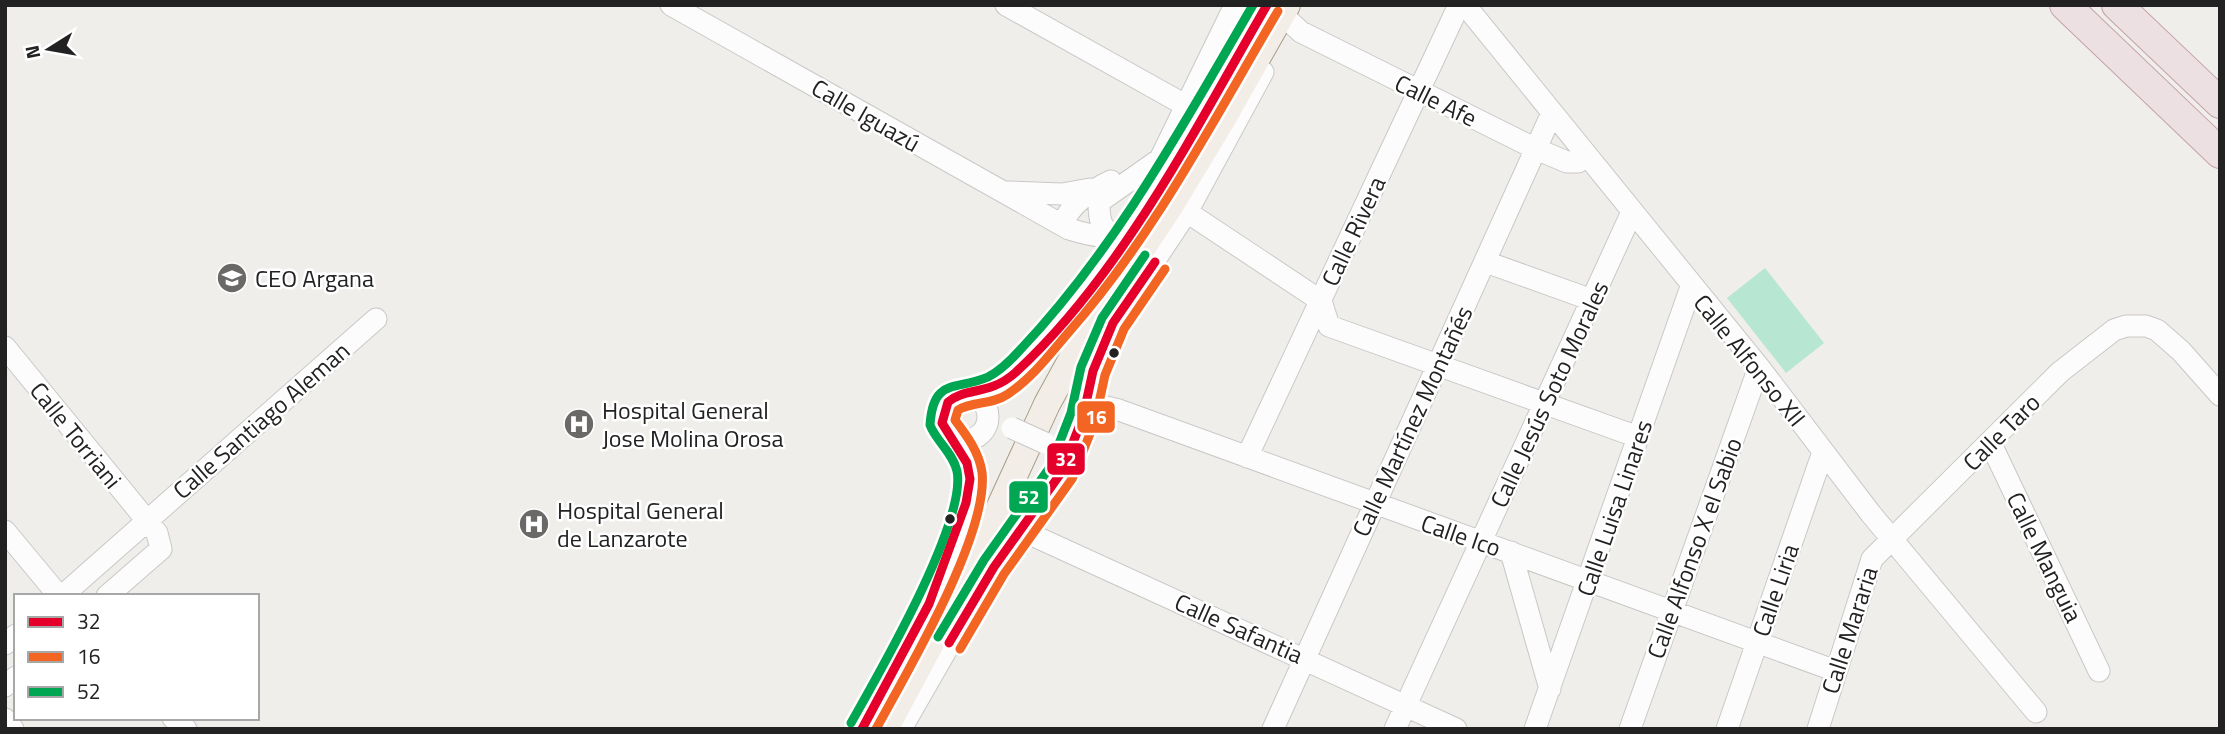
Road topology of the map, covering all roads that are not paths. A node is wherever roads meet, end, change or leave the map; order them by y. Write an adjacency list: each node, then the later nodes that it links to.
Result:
1 (671, 5): 17 (street, Calle Iguazú)
2 (1006, 5): 12 (street)
3 (1235, 5): 12 (street)
4 (1267, 5): 22 (street)
5 (1459, 5): 10 (street, Calle Rivera)
6 (1465, 5): 13 (street, Calle Alfonso XII)
7 (2065, 5): 15 (highway)
8 (2117, 5): 11 (highway)
9 (1287, 9): 10 (street, Calle Afe); 19 (street); 65 (main road); 66 (main road)
10 (1418, 92): 14 (street, Calle Afe); 27 (street, Calle Rivera)
11 (2220, 103)
12 (1181, 112): 18 (street)
13 (1552, 113): 14 (street, Calle Martínez Montañés); 16 (street, Calle Alfonso XII)
14 (1536, 149): 16 (street, Calle Afe); 23 (street, Calle Martínez Montañés)
15 (2220, 153)
16 (1585, 154): 20 (street, Calle Alfonso XII)
17 (1002, 191): 18 (street); 21 (street, Calle Iguazú)
18 (1098, 195): 21 (street); 22 (street)
19 (1187, 212): 27 (street); 34 (street)
20 (1632, 212): 24 (street, Calle Alfonso XII); 26 (street, Calle Jesús Soto Morales)
21 (1065, 227): 22 (street); 25 (street)
22 (1123, 234): 25 (street)
23 (1486, 262): 26 (street); 30 (street, Calle Martínez Montañés)
24 (1691, 287): 31 (street, Calle Alfonso XII); 37 (street, Calle Luisa Linares)
25 (1087, 289): 32 (street)
26 (1592, 300): 35 (street, Calle Jesús Soto Morales)
27 (1321, 302): 30 (street); 42 (street, Calle Rivera)
28 (376, 319): 44 (street, Calle Santiago Aleman)
29 (5, 347): 44 (street, Calle Torriani)
30 (1436, 364): 35 (street); 43 (street, Calle Martínez Montañés)
31 (1759, 367): 41 (street, Calle Alfonso XII); 54 (street, Calle Alfonso X el Sabio)
32 (975, 394): 36 (street); 38 (street)
33 (2220, 395): 39 (street, Calle Taro)
34 (1085, 402): 40 (street); 42 (street, Calle Ico)
35 (1545, 403): 37 (street); 48 (street, Calle Jesús Soto Morales)
36 (989, 420): 38 (street); 40 (street, bridge)
37 (1638, 436): 50 (street, Calle Luisa Linares)
38 (956, 439): 64 (street)
39 (1991, 444): 47 (street, Calle Taro); 58 (street, Calle Manguia)
40 (1069, 451): 45 (street)
41 (1823, 452): 47 (street, Calle Alfonso XII); 55 (street, Calle Liria)
42 (1247, 457): 43 (street, Calle Ico)
43 (1373, 505): 48 (street, Calle Ico); 56 (street, Calle Martínez Montañés)
44 (148, 522): 52 (street, Calle Santiago Aleman); 53 (street)
45 (1021, 530): 56 (street, Calle Safantia); 67 (street)
46 (5, 531): 51 (street)
47 (1891, 538): 57 (street, Calle Mararia); 61 (street, Calle Alfonso XII)
48 (1481, 541): 49 (street, Calle Ico); 60 (street, Calle Jesús Soto Morales)
49 (1511, 552): 50 (street, Calle Ico); 59 (street)
50 (1589, 580): 54 (street, Calle Ico); 59 (street, Calle Luisa Linares)
51 (58, 594)
52 (62, 594)
53 (109, 594)
54 (1672, 612): 55 (street, Calle Ico); 72 (street, Calle Alfonso X el Sabio)
55 (1756, 645): 57 (street, Calle Ico); 73 (street, Calle Liria)
56 (1305, 658): 60 (street, Calle Safantia); 68 (street, Calle Martínez Montañés)
57 (1836, 671): 74 (street, Calle Mararia)
58 (2099, 671)
59 (1550, 689): 71 (street, Calle Luisa Linares)
60 (1406, 706): 69 (street, Calle Jesús Soto Morales); 70 (street, Calle Safantia)
61 (2036, 712)
62 (5, 719): 63 (street)
63 (13, 729)
64 (862, 729)
65 (876, 729)
66 (885, 729)
67 (901, 729)
68 (1273, 729)
69 (1395, 729)
70 (1456, 729)
71 (1535, 729)
72 (1630, 729)
73 (1727, 729)
74 (1818, 729)

